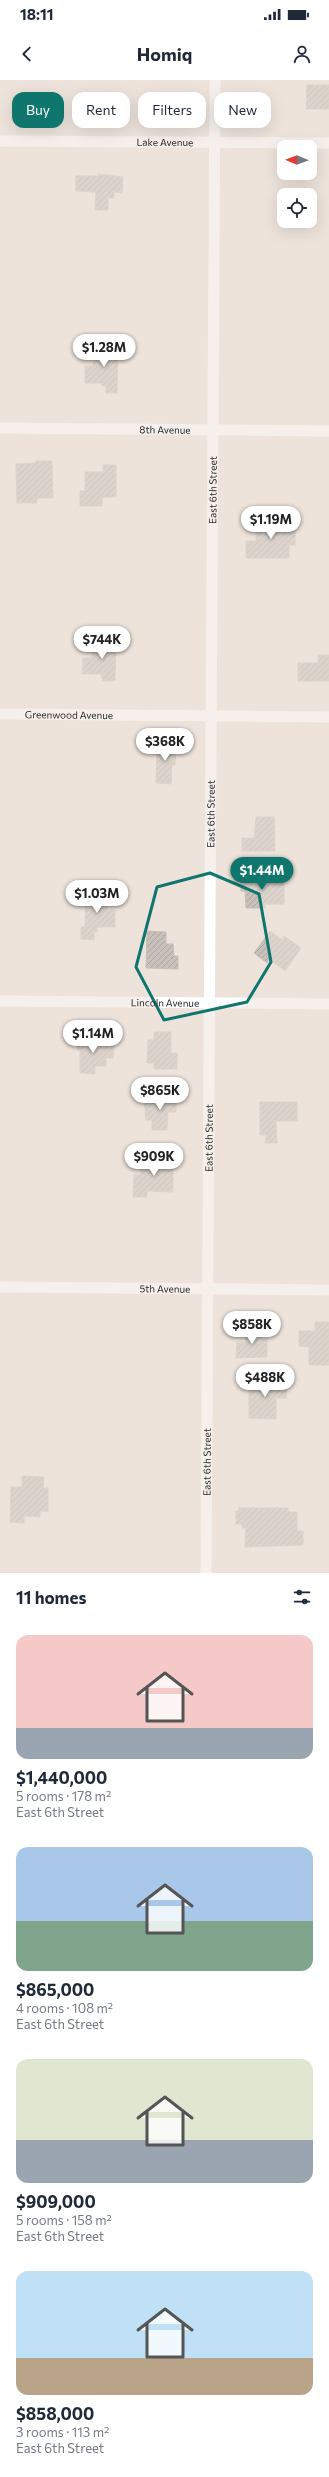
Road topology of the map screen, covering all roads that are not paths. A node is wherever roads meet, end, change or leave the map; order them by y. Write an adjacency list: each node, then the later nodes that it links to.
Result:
1 (215, 80): 3 (street, East 6th Street)
2 (0, 141): 3 (street, Lake Avenue)
3 (215, 142): 4 (street, Lake Avenue); 6 (street, East 6th Street)
4 (329, 144)
5 (0, 428): 6 (street, 8th Avenue)
6 (214, 430): 7 (street, 8th Avenue); 9 (street, East 6th Street)
7 (329, 431)
8 (0, 714): 9 (street, Greenwood Avenue)
9 (212, 715): 10 (street, Greenwood Avenue); 12 (street, East 6th Street)
10 (329, 717)
11 (0, 1001): 12 (street, Lincoln Avenue)
12 (211, 1002): 13 (street, Lincoln Avenue); 15 (street, East 6th Street)
13 (329, 1004)
14 (0, 1287): 15 (street, 5th Avenue)
15 (208, 1288): 16 (street, 5th Avenue); 17 (street, East 6th Street)
16 (329, 1290)
17 (206, 1573)

